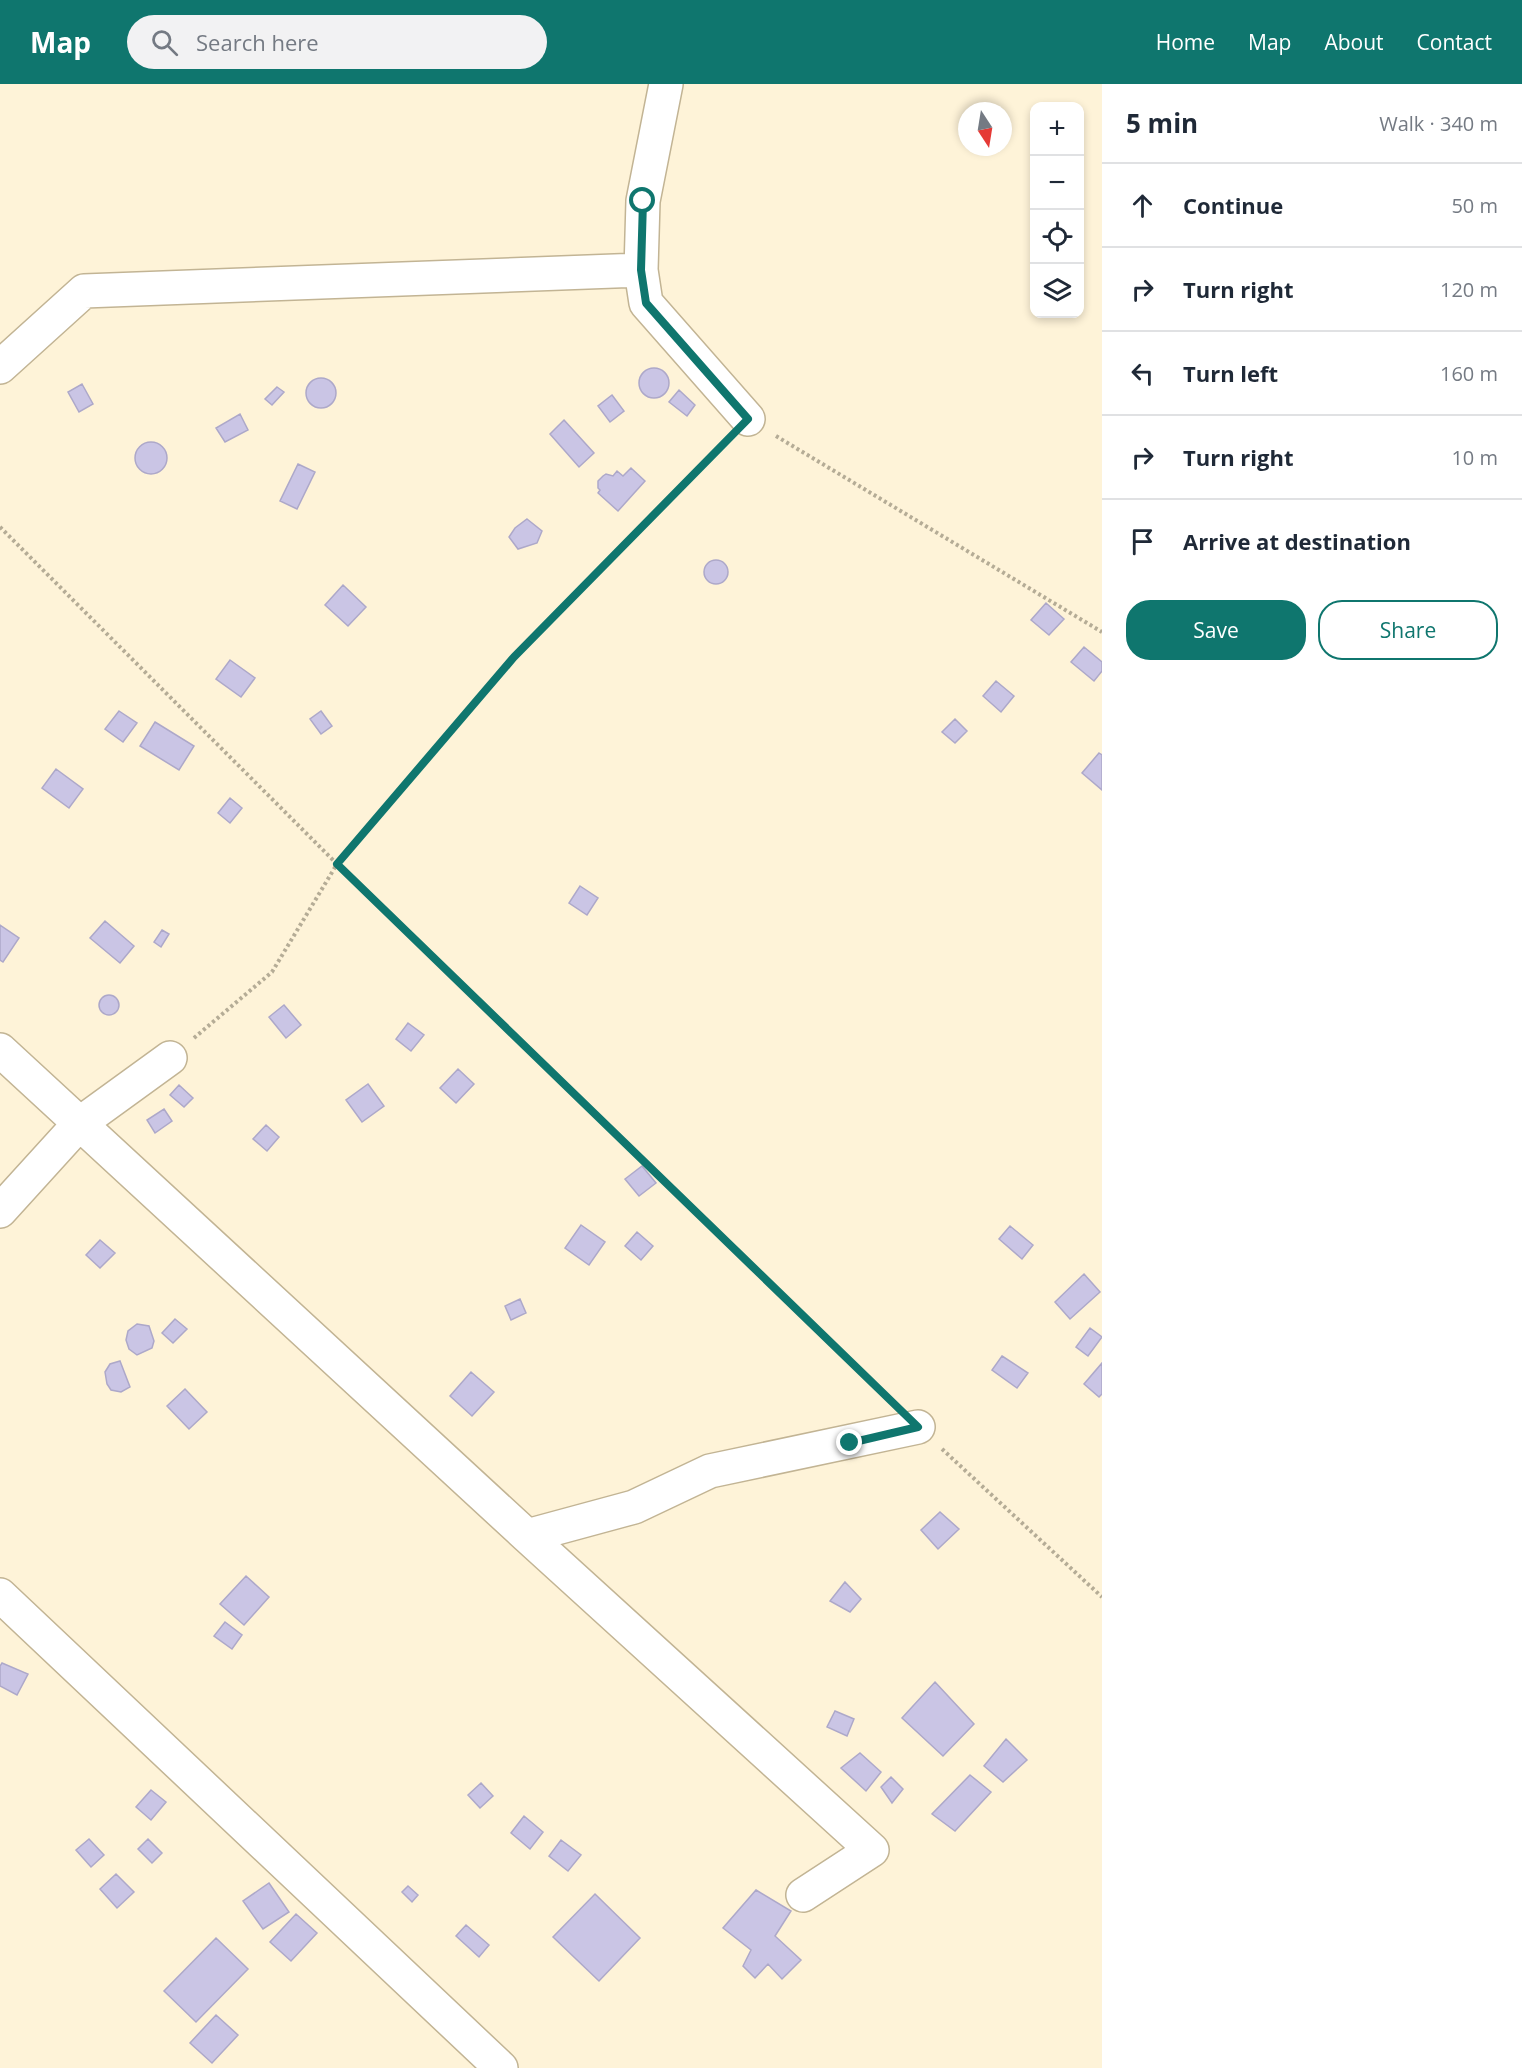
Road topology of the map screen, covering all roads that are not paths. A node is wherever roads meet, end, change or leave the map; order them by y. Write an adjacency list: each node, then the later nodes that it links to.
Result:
1 (666, 84): 2 (street)
2 (641, 270): 3 (street); 4 (street)
3 (0, 367)
4 (748, 419)
5 (0, 1050): 7 (street)
6 (170, 1058): 7 (street)
7 (79, 1124): 8 (street); 10 (street)
8 (0, 1211)
9 (918, 1427): 10 (street)
10 (527, 1536): 12 (street)
11 (0, 1594): 13 (street)
12 (803, 1895)
13 (501, 2068)

